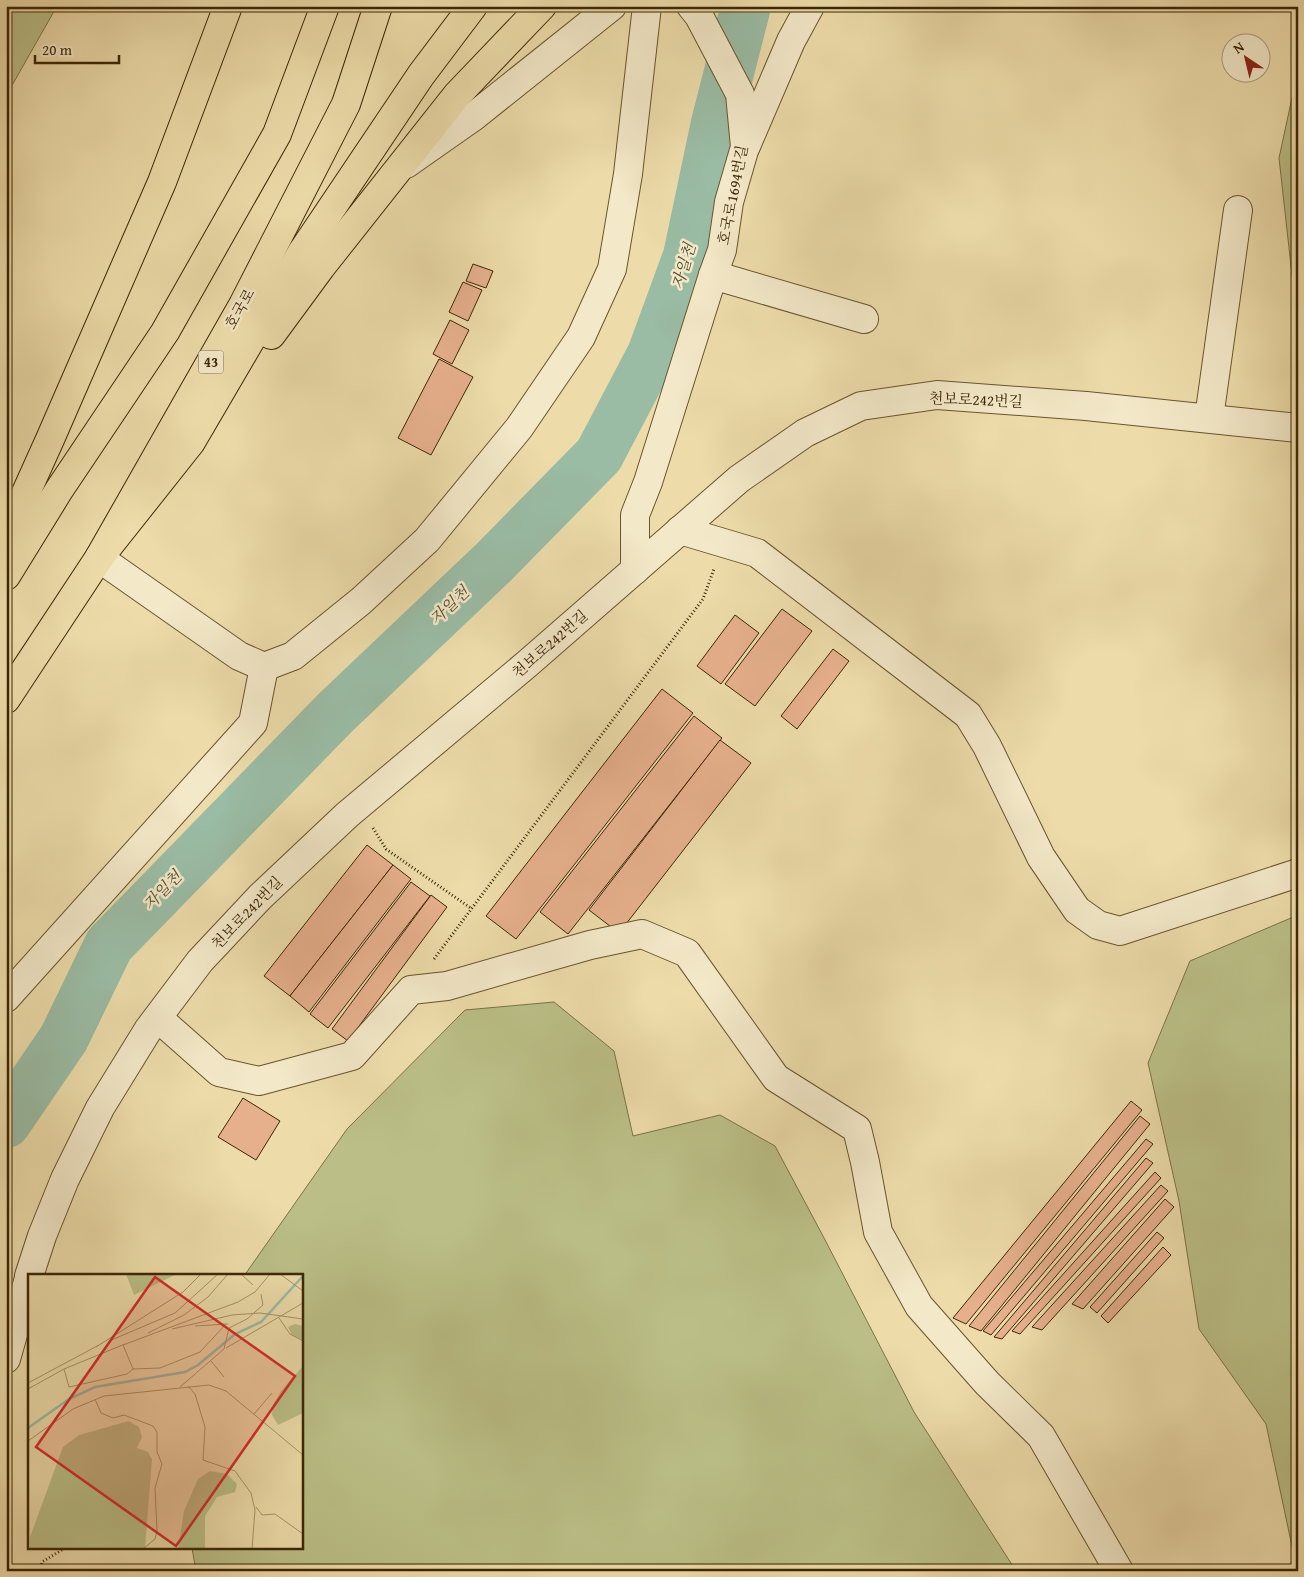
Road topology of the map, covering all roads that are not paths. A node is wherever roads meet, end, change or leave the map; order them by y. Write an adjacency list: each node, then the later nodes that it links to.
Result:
1 (228, 6): 19 (main road)
2 (325, 6): 22 (main road)
3 (378, 6): 20 (main road, 호국로 / 43)
4 (473, 6): 17 (main road)
5 (542, 6): 11 (main road)
6 (612, 6): 11 (street)
7 (647, 6): 23 (street)
8 (810, 6): 10 (street)
9 (695, 11): 10 (street, 호국로1694번길)
10 (745, 147): 13 (street, 호국로1694번길)
11 (399, 169): 17 (main road)
12 (1238, 210): 15 (street)
13 (713, 275): 14 (street); 21 (street, 호국로1694번길)
14 (864, 319)
15 (1209, 418): 16 (street, 천보로242번길); 18 (street, 천보로242번길)
16 (1298, 428)
17 (191, 442): 20 (main road)
18 (680, 530): 21 (street, 천보로242번길); 25 (street)
19 (6, 536)
20 (99, 558): 23 (street); 24 (main road, 호국로 / 43)
21 (635, 570): 27 (street, 천보로242번길)
22 (6, 576)
23 (264, 667): 26 (street)
24 (6, 699)
25 (1298, 872)
26 (6, 998)
27 (158, 1018): 28 (street, 천보로242번길); 31 (street)
28 (30, 1274)
29 (28, 1281): 30 (street, 천보로242번길)
30 (6, 1359)
31 (1119, 1571)

